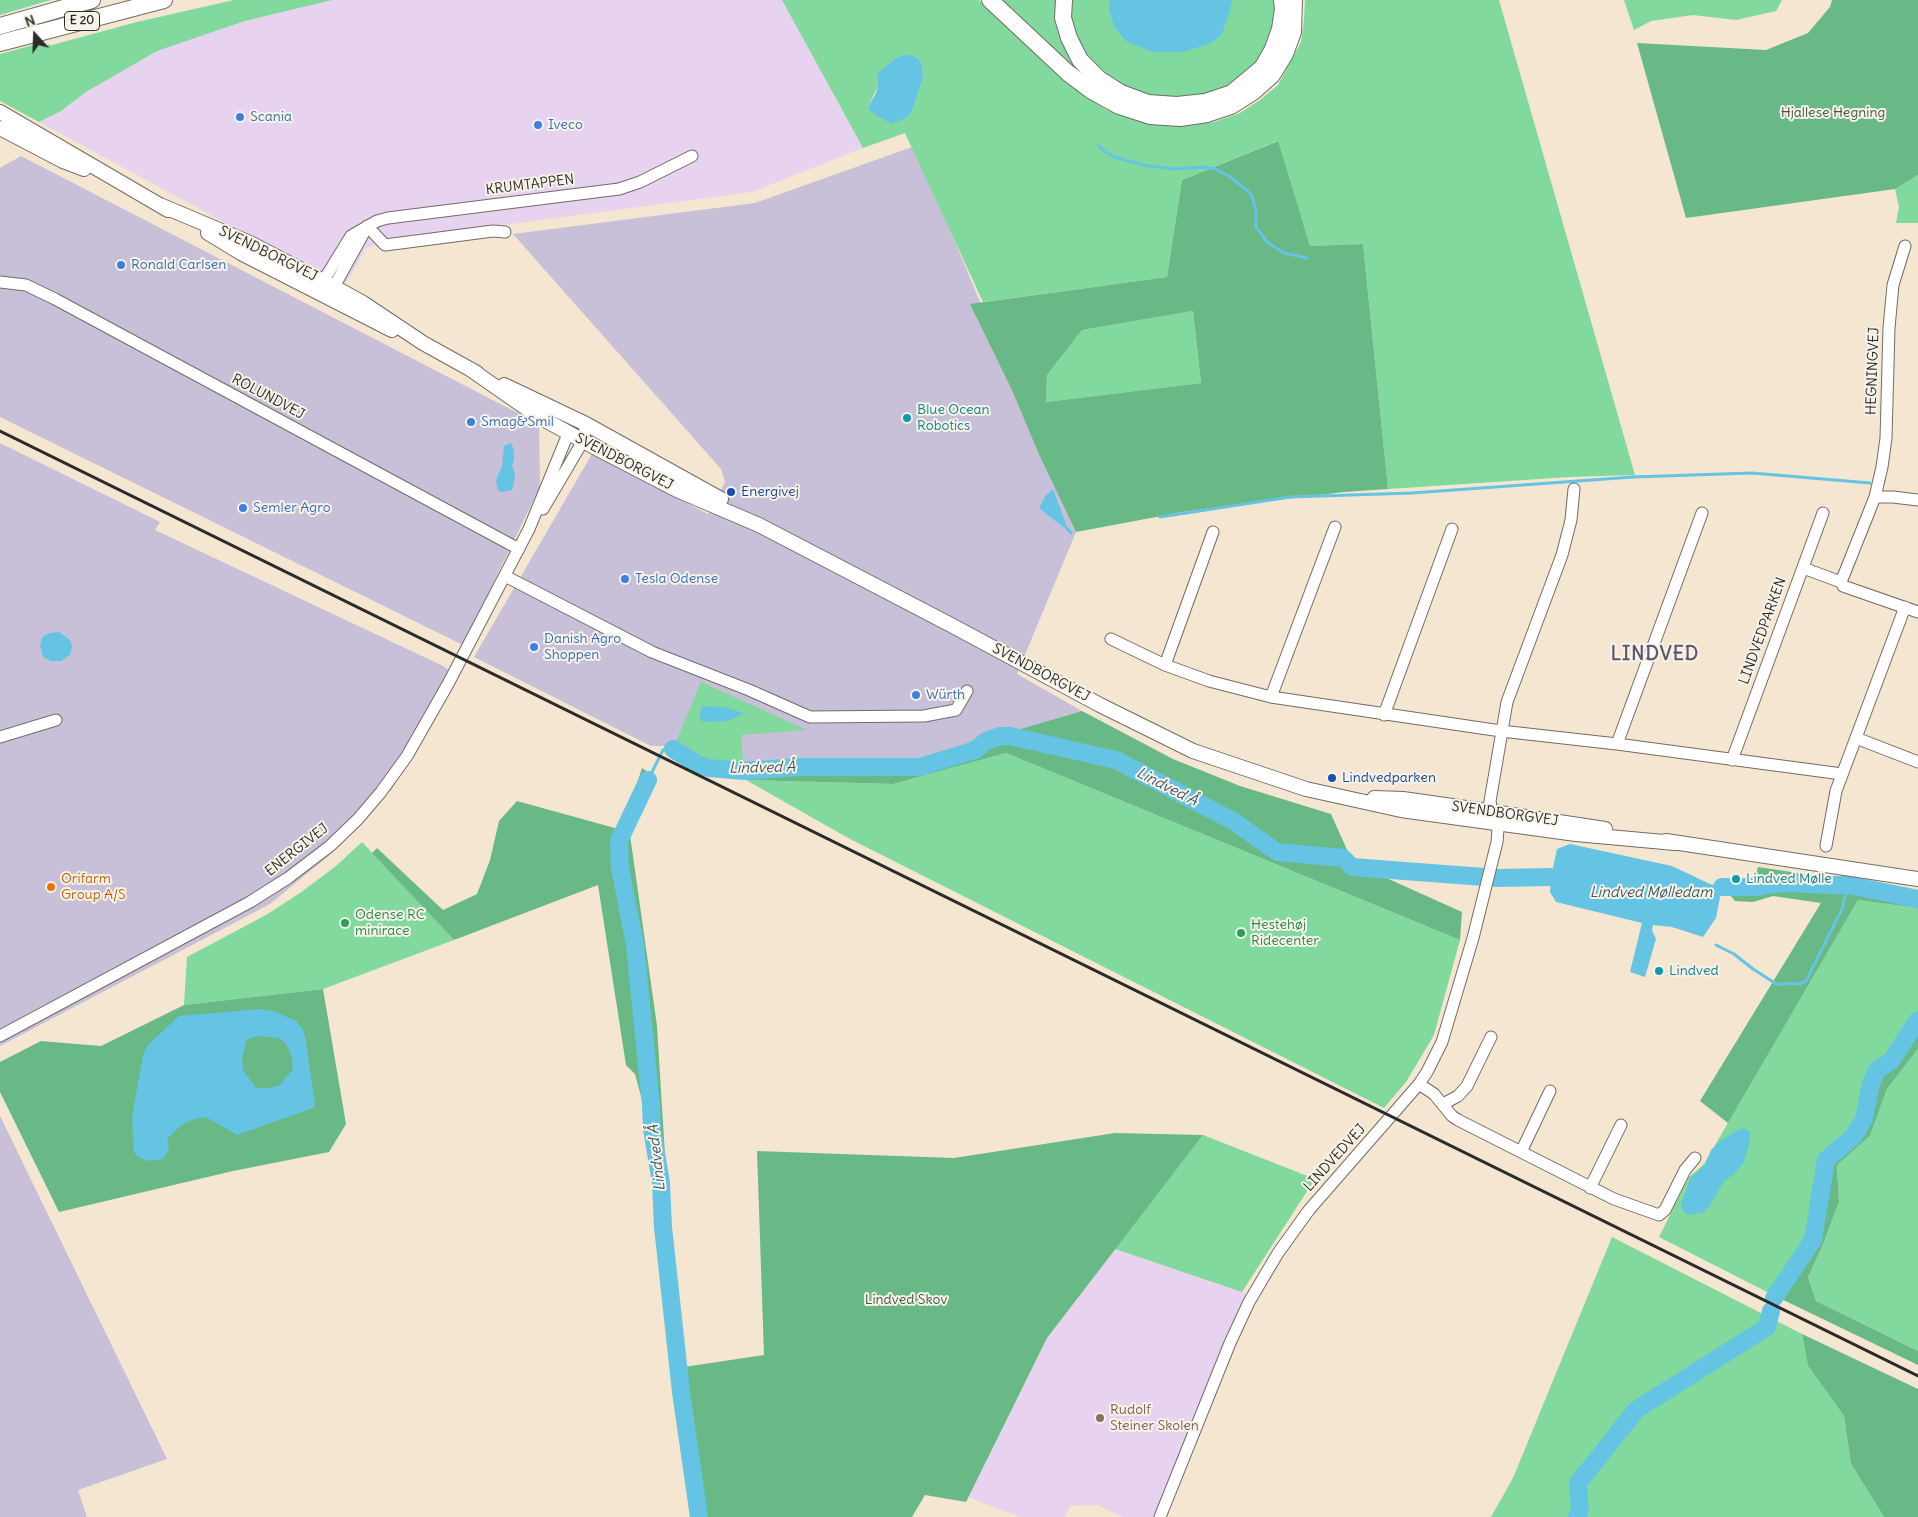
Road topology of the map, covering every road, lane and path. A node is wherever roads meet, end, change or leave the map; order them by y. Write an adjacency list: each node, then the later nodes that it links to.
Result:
1 (92, 0): 7 (highway, E 20)
2 (164, 0): 8 (highway, E 20)
3 (990, 0): 6 (highway)
4 (1064, 0): 5 (highway)
5 (1282, 0)
6 (1294, 0)
7 (0, 26)
8 (0, 43)
9 (0, 112): 12 (main road, SVENDBORGVEJ)
10 (0, 128): 12 (main road, SVENDBORGVEJ)
11 (692, 156): 13 (street, KRUMTAPPEN)
12 (128, 188): 17 (main road, SVENDBORGVEJ)
13 (367, 226): 14 (street); 17 (street)
14 (506, 232)
15 (1905, 246): 22 (street, HEGNINGVEJ)
16 (0, 282): 31 (street, ROLUNDVEJ)
17 (325, 290): 18 (main road, SVENDBORGVEJ)
18 (470, 370): 19 (main road, SVENDBORGVEJ); 20 (main road, SVENDBORGVEJ)
19 (584, 433): 20 (main road, SVENDBORGVEJ); 26 (main road, SVENDBORGVEJ); 26 (main road, SVENDBORGVEJ); 28 (street, ENERGIVEJ)
20 (568, 434): 28 (street, ENERGIVEJ)
21 (1574, 489): 43 (street)
22 (1875, 497): 23 (street); 34 (street, HEGNINGVEJ)
23 (1918, 500)
24 (1702, 512): 46 (street)
25 (1823, 513): 32 (street, LINDVEDPARKEN)
26 (760, 524): 50 (main road, SVENDBORGVEJ)
27 (1335, 527): 40 (street)
28 (529, 529): 31 (street, ENERGIVEJ)
29 (1452, 529): 41 (street)
30 (1213, 532): 38 (street)
31 (519, 549): 33 (street, ENERGIVEJ)
32 (1803, 568): 34 (street); 47 (street, LINDVEDPARKEN)
33 (505, 576): 39 (street); 53 (street, ENERGIVEJ)
34 (1841, 582): 35 (street)
35 (1904, 607): 36 (street); 45 (street)
36 (1918, 612)
37 (1111, 639): 38 (street)
38 (1165, 665): 40 (street)
39 (967, 691)
40 (1272, 698): 41 (street)
41 (1384, 715): 43 (street)
42 (56, 720): 44 (street)
43 (1501, 731): 46 (street); 50 (street)
44 (0, 737)
45 (1856, 738): 48 (street); 49 (street)
46 (1617, 744): 47 (street)
47 (1732, 760): 49 (street)
48 (1918, 762)
49 (1842, 774): 51 (street)
50 (1494, 818): 52 (main road, SVENDBORGVEJ); 55 (street, LINDVEDVEJ)
51 (1826, 846)
52 (1918, 879)
53 (0, 1036)
54 (1491, 1038): 57 (street)
55 (1419, 1084): 57 (street); 62 (street, LINDVEDVEJ)
56 (1550, 1091): 59 (street)
57 (1443, 1104): 59 (street)
58 (1621, 1125): 61 (street)
59 (1521, 1152): 61 (street)
60 (1695, 1158): 61 (street)
61 (1590, 1188)
62 (1160, 1517)

